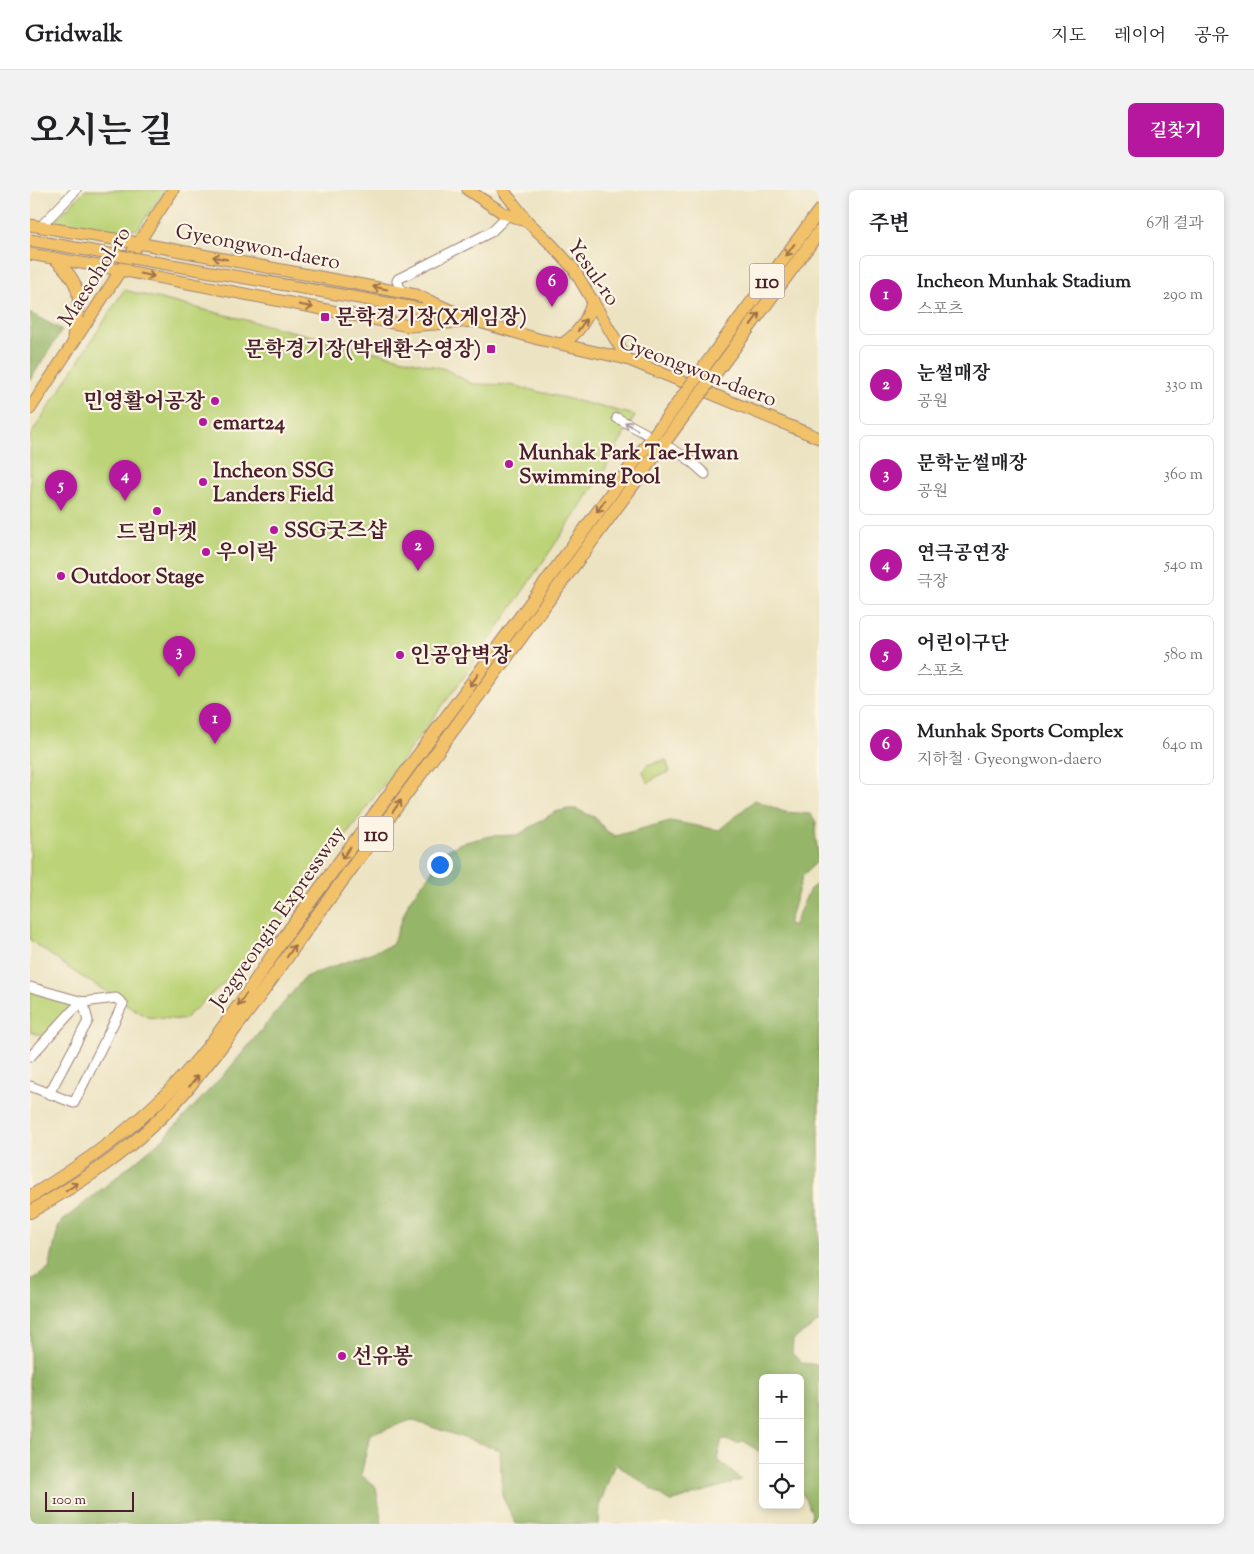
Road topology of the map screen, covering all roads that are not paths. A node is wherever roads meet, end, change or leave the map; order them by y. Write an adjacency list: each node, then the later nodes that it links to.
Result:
1 (76, 190): 8 (street)
2 (173, 190): 11 (main road, Maesohol-ro)
3 (468, 190): 6 (main road)
4 (503, 190): 7 (main road, Yesul-ro)
5 (819, 211): 20 (highway, Je2gyeongin Expressway / 110, one-way to 20)
6 (508, 215): 7 (main road); 15 (street)
7 (528, 222): 16 (main road, Yesul-ro)
8 (35, 226): 11 (main road, Gyeongwon-daero)
9 (819, 232): 20 (highway, Je2gyeongin Expressway / 110, one-way to 9)
10 (30, 240): 17 (main road, Gyeongwon-daero, bridge)
11 (138, 243): 14 (main road, Maesohol-ro); 15 (main road, Gyeongwon-daero, one-way to 11)
12 (30, 254): 13 (main road, Gyeongwon-daero)
13 (54, 258): 14 (main road, Gyeongwon-daero); 18 (main road)
14 (121, 270): 17 (main road, Gyeongwon-daero, one-way to 17); 18 (main road, Maesohol-ro)
15 (402, 292): 17 (main road, Gyeongwon-daero)
16 (593, 300): 19 (main road, one-way to 16); 21 (main road, Yesul-ro)
17 (475, 320): 19 (main road, Gyeongwon-daero)
18 (72, 344): 22 (main road, Maesohol-ro)
19 (562, 344): 21 (main road, Gyeongwon-daero)
20 (720, 355): 23 (highway, Je2gyeongin Expressway / 110, bridge)
21 (627, 359): 26 (main road, Gyeongwon-daero)
22 (30, 409)
23 (677, 414): 34 (highway, Je2gyeongin Expressway / 110, one-way to 34); 35 (highway, Je2gyeongin Expressway / 110, one-way to 23)
24 (617, 418): 25 (street, one-way to 24)
25 (644, 433)
26 (819, 438)
27 (670, 448): 28 (street)
28 (705, 474)
29 (30, 987): 30 (street)
30 (83, 1002): 31 (street); 33 (street); 33 (street)
31 (30, 1057)
32 (30, 1086): 33 (street)
33 (49, 1094)
34 (30, 1197)
35 (30, 1212)

